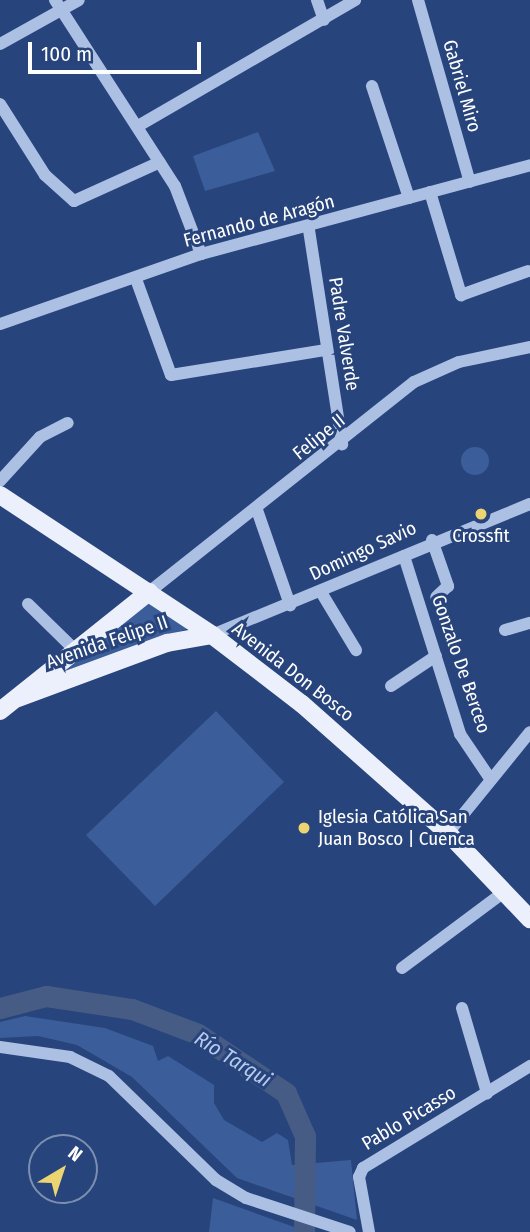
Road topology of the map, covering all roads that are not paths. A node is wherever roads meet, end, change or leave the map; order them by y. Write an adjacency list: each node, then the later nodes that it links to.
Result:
1 (55, 0): 6 (street)
2 (79, 0): 6 (street)
3 (317, 0): 7 (street)
4 (355, 0): 7 (street)
5 (418, 0): 14 (street, Gabriel Miro)
6 (66, 13): 8 (street); 11 (street)
7 (324, 20): 11 (street)
8 (0, 44)
9 (372, 86): 16 (street)
10 (0, 104): 12 (street)
11 (138, 126): 12 (street)
12 (160, 162): 18 (street)
13 (530, 165): 14 (street, Fernando de Aragón)
14 (470, 182): 15 (street, Fernando de Aragón)
15 (430, 192): 16 (street, Fernando de Aragón); 19 (street)
16 (410, 198): 17 (street, Fernando de Aragón)
17 (309, 230): 18 (street, Fernando de Aragón); 23 (street, Padre Valverde)
18 (201, 254): 20 (street, Fernando de Aragón)
19 (528, 271)
20 (136, 279): 21 (street, Fernando de Aragón); 23 (street)
21 (0, 324)
22 (530, 346): 25 (street, Felipe II)
23 (326, 350): 25 (street, Padre Valverde)
24 (68, 423): 26 (street)
25 (342, 444): 29 (street, Felipe II)
26 (0, 481)
27 (0, 495): 32 (main road, Avenida Don Bosco)
28 (530, 504): 30 (street, Domingo Savio)
29 (257, 510): 32 (street, Felipe II); 36 (street)
30 (432, 540): 31 (street, Domingo Savio); 34 (street)
31 (404, 556): 33 (street, Domingo Savio); 42 (street, Gonzalo De Berceo)
32 (149, 592): 39 (main road, Avenida Don Bosco); 41 (main road, Avenida Felipe II)
33 (321, 592): 36 (street, Domingo Savio); 40 (street)
34 (436, 597)
35 (28, 604): 41 (street)
36 (290, 605): 39 (street, Domingo Savio)
37 (530, 623): 38 (street)
38 (505, 629)
39 (212, 635): 44 (main road, Avenida Felipe II); 47 (main road, Avenida Don Bosco)
40 (356, 650)
41 (76, 651): 44 (main road, Avenida Felipe II)
42 (436, 656): 43 (street); 46 (street, Gonzalo De Berceo)
43 (391, 686)
44 (6, 703)
45 (530, 732): 46 (street)
46 (491, 780): 47 (street)
47 (448, 833): 48 (main road, Avenida Don Bosco)
48 (504, 892): 49 (main road, Avenida Don Bosco); 50 (street)
49 (530, 919)
50 (402, 968)
51 (461, 1008): 54 (street)
52 (0, 1047): 55 (street)
53 (530, 1066): 54 (street, Pablo Picasso)
54 (487, 1093): 56 (street, Pablo Picasso)
55 (350, 1232)
56 (369, 1232)

